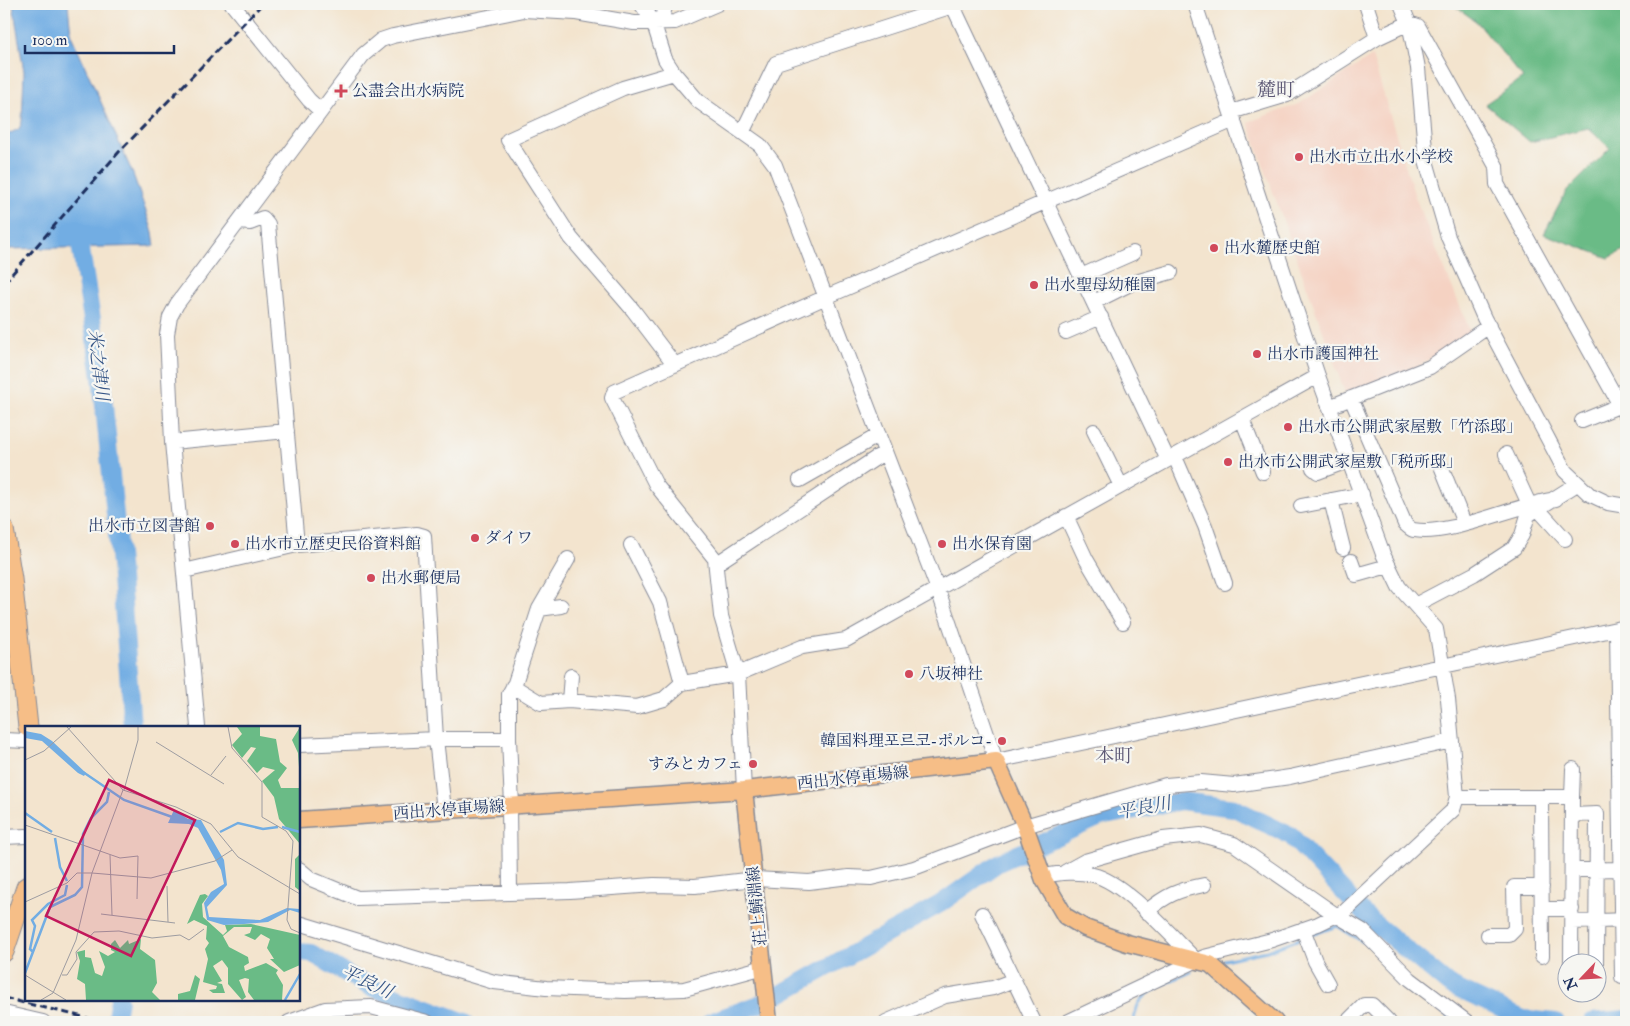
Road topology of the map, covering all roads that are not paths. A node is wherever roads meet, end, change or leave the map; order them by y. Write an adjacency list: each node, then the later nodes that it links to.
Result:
1 (232, 4): 13 (street)
2 (641, 4): 9 (street)
3 (666, 4): 9 (street)
4 (716, 4): 9 (street)
5 (955, 4): 15 (street); 16 (street)
6 (1195, 4): 14 (street)
7 (1366, 4): 11 (street)
8 (1401, 4): 10 (street)
9 (657, 21): 12 (street); 13 (street)
10 (1408, 23): 11 (street); 24 (street); 30 (street)
11 (1377, 38): 14 (street)
12 (674, 73): 15 (street); 26 (street)
13 (322, 111): 17 (street)
14 (1233, 116): 16 (street); 27 (street)
15 (743, 131): 21 (street)
16 (1046, 200): 20 (street); 21 (street)
17 (238, 222): 33 (street); 36 (street)
18 (1134, 253): 20 (street)
19 (1171, 272): 22 (street)
20 (1081, 276): 22 (street)
21 (826, 297): 26 (street); 35 (street)
22 (1094, 302): 23 (street)
23 (1101, 317): 25 (street); 39 (street)
24 (1489, 326): 28 (street); 45 (street)
25 (1066, 332)
26 (675, 365): 61 (street)
27 (1318, 376): 29 (street); 31 (street)
28 (1351, 398): 29 (street); 53 (street)
29 (1330, 407): 40 (street)
30 (1623, 411): 32 (street)
31 (1242, 419): 39 (street); 43 (street)
32 (1582, 421)
33 (287, 431): 36 (street); 56 (street)
34 (1094, 431): 46 (street)
35 (879, 435): 37 (street); 44 (street)
36 (172, 442): 63 (street)
37 (885, 452): 61 (street); 66 (street)
38 (1506, 454): 50 (street)
39 (1172, 458): 46 (street); 65 (street)
40 (1350, 460): 42 (street); 47 (street)
41 (1440, 466): 53 (street)
42 (1313, 468)
43 (1263, 472)
44 (800, 480)
45 (1577, 484): 50 (street); 51 (street)
46 (1121, 486): 52 (street)
47 (1361, 490): 48 (street); 62 (street)
48 (1331, 500): 49 (street); 58 (street)
49 (1301, 506)
50 (1534, 506): 53 (street); 55 (street); 67 (street)
51 (1626, 506)
52 (1066, 516): 66 (street); 71 (street)
53 (1464, 523)
54 (4, 528): 64 (highway)
55 (1565, 539)
56 (297, 545): 63 (street); 82 (street)
57 (631, 545): 76 (street)
58 (1343, 548)
59 (568, 559): 69 (street)
60 (1351, 561): 62 (street)
61 (716, 564): 74 (street)
62 (1388, 566): 67 (street)
63 (184, 571): 81 (street)
64 (8, 578): 70 (highway)
65 (1225, 583)
66 (937, 587): 74 (street); 88 (street)
67 (1415, 605): 73 (street)
68 (561, 606): 69 (street)
69 (539, 609): 77 (street)
70 (10, 618): 80 (highway)
71 (1123, 622)
72 (1622, 628): 73 (street); 79 (street)
73 (1443, 666): 86 (street); 88 (street)
74 (738, 674): 76 (street); 91 (street)
75 (570, 676): 78 (street)
76 (682, 683): 78 (street)
77 (513, 686): 78 (street); 83 (street)
78 (569, 701)
79 (1622, 721): 90 (street)
80 (28, 726)
81 (198, 726)
82 (436, 738): 83 (street); 87 (street); 96 (street)
83 (509, 739): 95 (street)
84 (4, 740): 85 (street)
85 (25, 741)
86 (1452, 741): 92 (street); 99 (street)
87 (300, 745)
88 (996, 761): 91 (main road, 西出水停車場線); 99 (main road)
89 (1573, 769): 94 (street)
90 (1623, 782): 102 (street)
91 (744, 790): 95 (main road, 西出水停車場線); 108 (main road, 荘上鯖淵線)
92 (1457, 797): 93 (street); 115 (street)
93 (1541, 797): 94 (street); 110 (street)
94 (1572, 797): 97 (street)
95 (510, 806): 96 (main road, 西出水停車場線); 112 (street)
96 (444, 810): 98 (main road, 西出水停車場線)
97 (1572, 815): 103 (street); 105 (street)
98 (300, 820)
99 (1025, 826): 107 (main road); 108 (street)
100 (25, 836): 101 (street)
101 (4, 837)
102 (1623, 866): 103 (street); 118 (street)
103 (1597, 869): 105 (street); 119 (street)
104 (300, 870): 112 (street)
105 (1572, 870): 117 (street)
106 (1065, 872): 107 (street); 114 (street); 115 (street)
107 (1042, 876): 127 (main road)
108 (754, 879): 112 (street); 128 (main road, 荘上鯖淵線)
109 (1204, 885): 114 (street)
110 (1542, 887): 113 (street); 122 (street)
111 (25, 891): 123 (highway)
112 (510, 892)
113 (1542, 910): 117 (street); 126 (street)
114 (1146, 912): 127 (street)
115 (1340, 913): 121 (street); 143 (street)
116 (982, 914): 130 (street)
117 (1572, 916): 119 (street); 124 (street)
118 (1624, 920): 119 (street); 129 (street)
119 (1596, 921): 125 (street)
120 (300, 923): 128 (street)
121 (1305, 934): 127 (street); 131 (street)
122 (1488, 935)
123 (4, 952)
124 (1572, 954)
125 (1596, 954)
126 (1542, 956)
127 (1197, 961): 139 (street); 140 (main road)
128 (764, 967): 136 (main road, 荘上鯖淵線)
129 (1624, 975)
130 (1014, 980): 137 (street); 138 (street)
131 (1328, 984)
132 (4, 1013): 133 (street)
133 (43, 1022)
134 (289, 1022): 135 (street)
135 (427, 1022)
136 (769, 1022)
137 (886, 1022)
138 (1034, 1022)
139 (1067, 1022)
140 (1275, 1022)
141 (1347, 1022): 142 (street)
142 (1389, 1022)
143 (1467, 1022)

